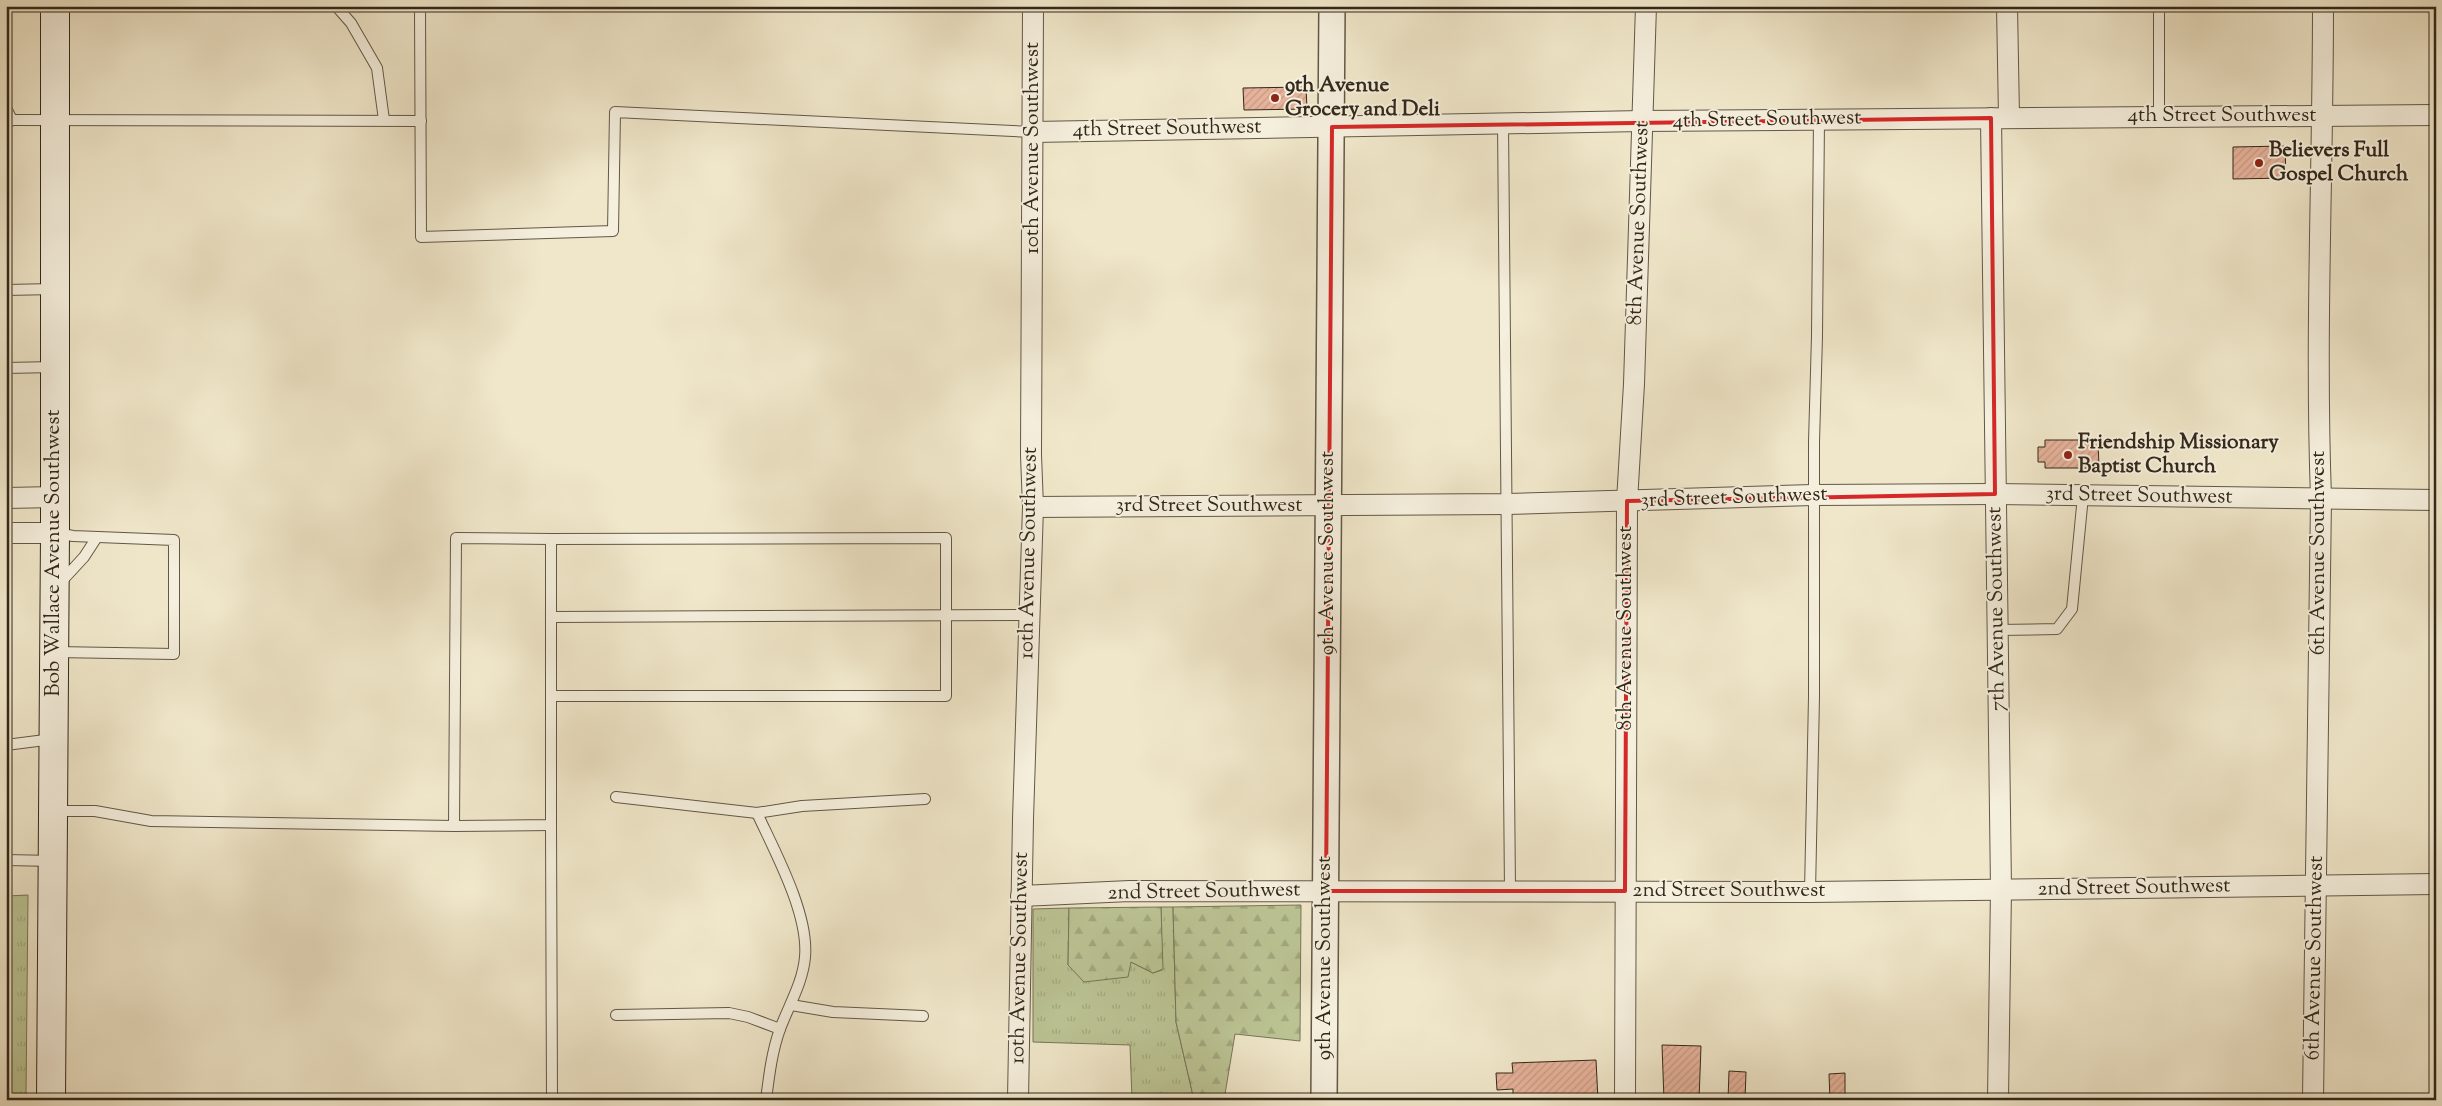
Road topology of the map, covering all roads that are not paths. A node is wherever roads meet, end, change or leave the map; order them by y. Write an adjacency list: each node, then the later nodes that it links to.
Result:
1 (55, 6): 15 (main road, Bob Wallace Avenue Southwest)
2 (336, 6): 16 (lane)
3 (420, 6): 17 (lane)
4 (1033, 6): 23 (street, 10th Avenue Southwest)
5 (1332, 6): 22 (street, 9th Avenue Southwest)
6 (1646, 6): 19 (street, 8th Avenue Southwest)
7 (2007, 6): 14 (street, 7th Avenue Southwest)
8 (2158, 6): 13 (lane)
9 (2323, 6): 11 (street, 6th Avenue Southwest)
10 (6, 108): 20 (lane)
11 (2323, 115): 12 (street, 4th Street Southwest); 13 (street, 4th Street Southwest); 33 (street, 6th Avenue Southwest)
12 (2436, 115)
13 (2159, 116): 14 (street, 4th Street Southwest)
14 (2000, 118): 18 (street, 4th Street Southwest); 28 (street, 7th Avenue Southwest)
15 (55, 120): 16 (lane); 20 (lane); 24 (main road, Bob Wallace Avenue Southwest)
16 (384, 120): 17 (lane)
17 (421, 120): 23 (lane)
18 (1819, 120): 19 (street, 4th Street Southwest); 29 (lane)
19 (1642, 121): 21 (street, 4th Street Southwest); 35 (street, 8th Avenue Southwest)
20 (9, 122)
21 (1503, 123): 22 (street, 4th Street Southwest); 36 (lane)
22 (1332, 127): 23 (street, 4th Street Southwest); 37 (street, 9th Avenue Southwest)
23 (1033, 132): 38 (street, 10th Avenue Southwest)
24 (55, 289): 25 (lane); 26 (main road, Bob Wallace Avenue Southwest)
25 (6, 290)
26 (55, 367): 27 (lane); 31 (main road, Bob Wallace Avenue Southwest)
27 (6, 368)
28 (1995, 494): 29 (street, 3rd Street Southwest); 30 (street, 3rd Street Southwest); 47 (street, 7th Avenue Southwest)
29 (1813, 495): 35 (street, 3rd Street Southwest); 66 (lane)
30 (2083, 496): 33 (street, 3rd Street Southwest); 47 (lane)
31 (55, 497): 32 (street); 40 (main road, Bob Wallace Avenue Southwest)
32 (6, 498)
33 (2321, 498): 34 (street, 3rd Street Southwest); 61 (street, 6th Avenue Southwest)
34 (2436, 500)
35 (1627, 501): 36 (street, 3rd Street Southwest); 65 (street, 8th Avenue Southwest)
36 (1507, 504): 37 (street, 3rd Street Southwest); 63 (lane)
37 (1329, 505): 38 (street, 3rd Street Southwest); 64 (street, 9th Avenue Southwest)
38 (1032, 507): 45 (street, 10th Avenue Southwest)
39 (6, 533): 40 (street)
40 (55, 533): 41 (lane); 43 (main road, Bob Wallace Avenue Southwest)
41 (97, 537): 43 (lane); 48 (lane)
42 (551, 539): 44 (lane); 46 (lane); 57 (lane)
43 (54, 590): 48 (main road, Bob Wallace Avenue Southwest)
44 (552, 616): 46 (lane); 49 (lane)
45 (1029, 616): 46 (lane); 67 (street, 10th Avenue Southwest)
46 (946, 617): 49 (lane)
47 (1997, 630): 62 (street, 7th Avenue Southwest)
48 (54, 652): 50 (main road, Bob Wallace Avenue Southwest)
49 (551, 696): 56 (lane)
50 (54, 738): 51 (lane); 54 (main road, Bob Wallace Avenue Southwest)
51 (6, 745)
52 (616, 797): 55 (lane)
53 (925, 800): 55 (lane)
54 (54, 811): 57 (lane); 59 (main road, Bob Wallace Avenue Southwest)
55 (757, 813): 68 (lane)
56 (551, 825): 57 (lane); 73 (lane)
57 (454, 826)
58 (6, 860): 59 (lane)
59 (53, 861): 72 (main road, Bob Wallace Avenue Southwest)
60 (2436, 884): 61 (street, 2nd Street Southwest)
61 (2315, 886): 62 (street, 2nd Street Southwest); 79 (street, 6th Avenue Southwest)
62 (2001, 889): 66 (street, 2nd Street Southwest); 78 (street, 7th Avenue Southwest)
63 (1510, 890): 64 (street, 2nd Street Southwest); 65 (street, 2nd Street Southwest)
64 (1326, 891): 67 (street, 2nd Street Southwest); 76 (street, 9th Avenue Southwest)
65 (1625, 891): 66 (street, 2nd Street Southwest); 77 (street, 8th Avenue Southwest)
66 (1810, 892)
67 (1021, 896): 75 (street, 10th Avenue Southwest)
68 (790, 1005): 70 (lane); 71 (lane)
69 (616, 1015): 71 (lane)
70 (923, 1016)
71 (780, 1029): 74 (lane)
72 (51, 1100)
73 (552, 1100)
74 (766, 1100)
75 (1018, 1100)
76 (1324, 1100)
77 (1625, 1100)
78 (1998, 1100)
79 (2313, 1100)

